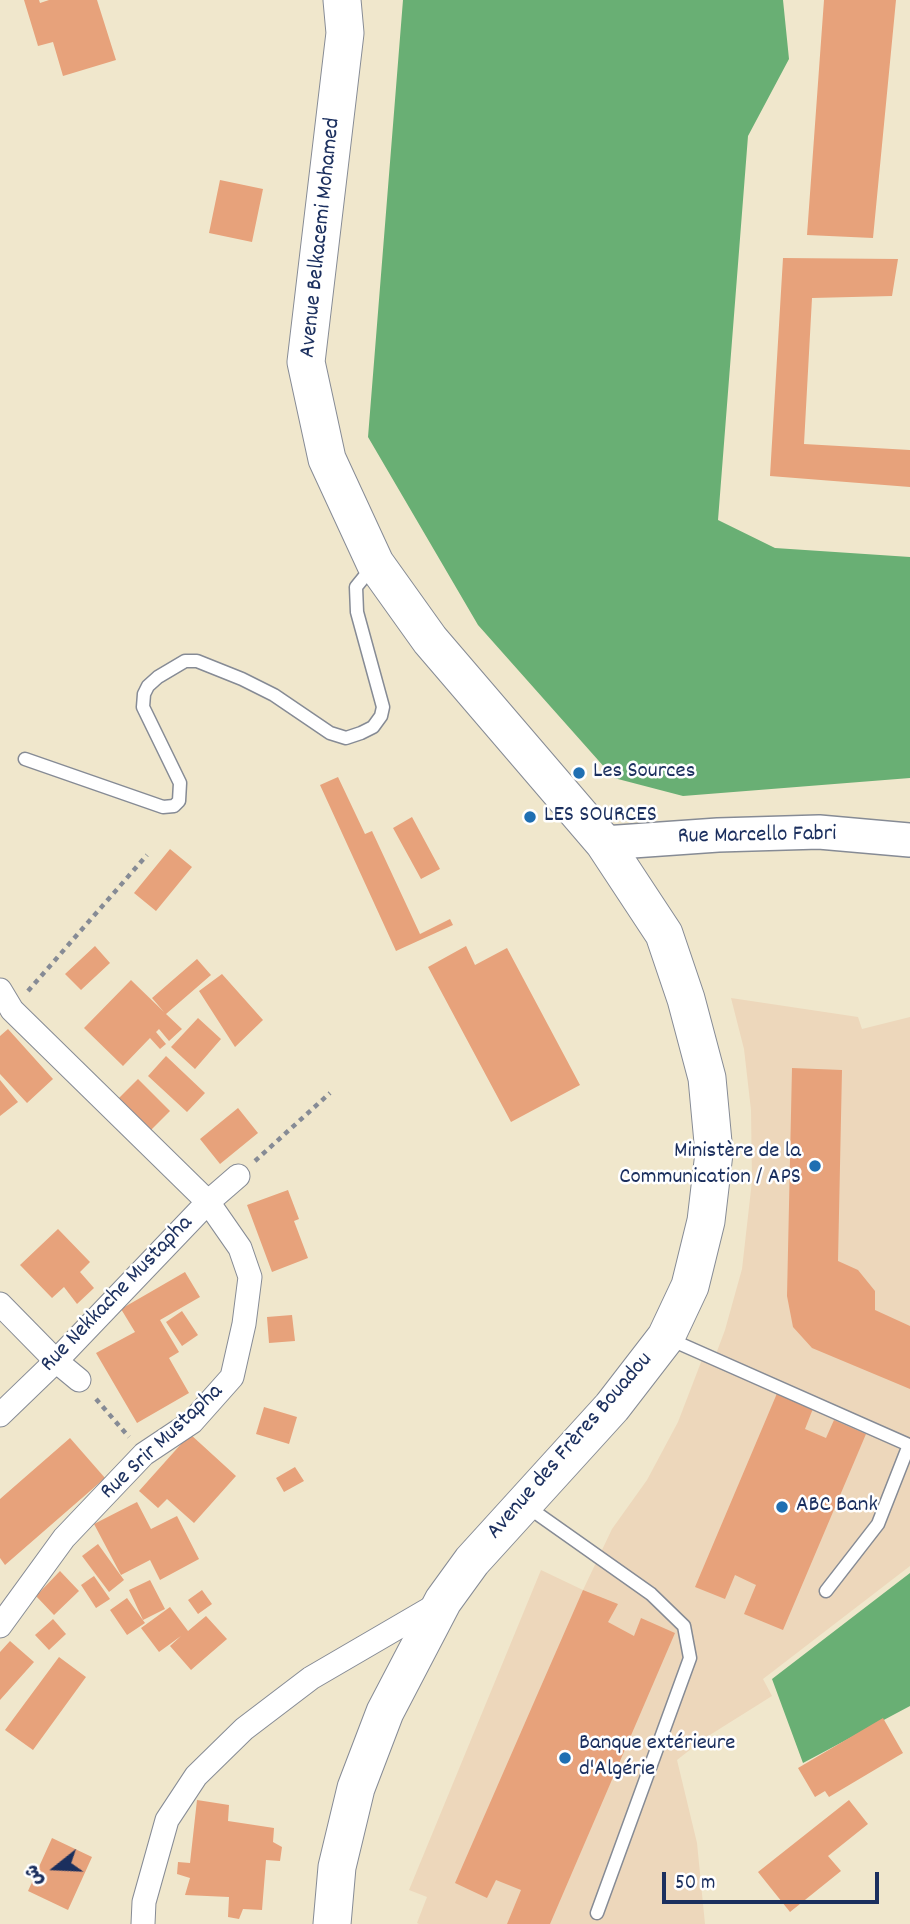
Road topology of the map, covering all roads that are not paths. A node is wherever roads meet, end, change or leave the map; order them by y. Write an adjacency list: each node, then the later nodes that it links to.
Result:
1 (342, 0): 2 (main road, Avenue Belkacemi Mohamed)
2 (375, 562): 3 (lane); 5 (main road, Avenue Belkacemi Mohamed)
3 (25, 759)
4 (910, 840): 5 (street, Rue Marcello Fabri)
5 (604, 843): 10 (main road, Avenue des Frères Bouadou)
6 (4, 1007): 8 (street, Rue Srir Mustapha)
7 (238, 1176): 8 (street, Rue Nekkache Mustapha)
8 (208, 1202): 11 (street, Rue Nekkache Mustapha); 17 (street, Rue Srir Mustapha)
9 (0, 1304): 11 (street)
10 (666, 1337): 14 (main road, Avenue des Frères Bouadou); 15 (lane)
11 (56, 1361): 12 (street); 13 (street, Rue Nekkache Mustapha)
12 (79, 1380)
13 (0, 1415)
14 (524, 1504): 16 (main road, Avenue des Frères Bouadou); 18 (lane)
15 (826, 1591)
16 (443, 1601): 19 (street); 20 (main road, Avenue des Frères Bouadou)
17 (0, 1626)
18 (597, 1913)
19 (143, 1924)
20 (332, 1924)

